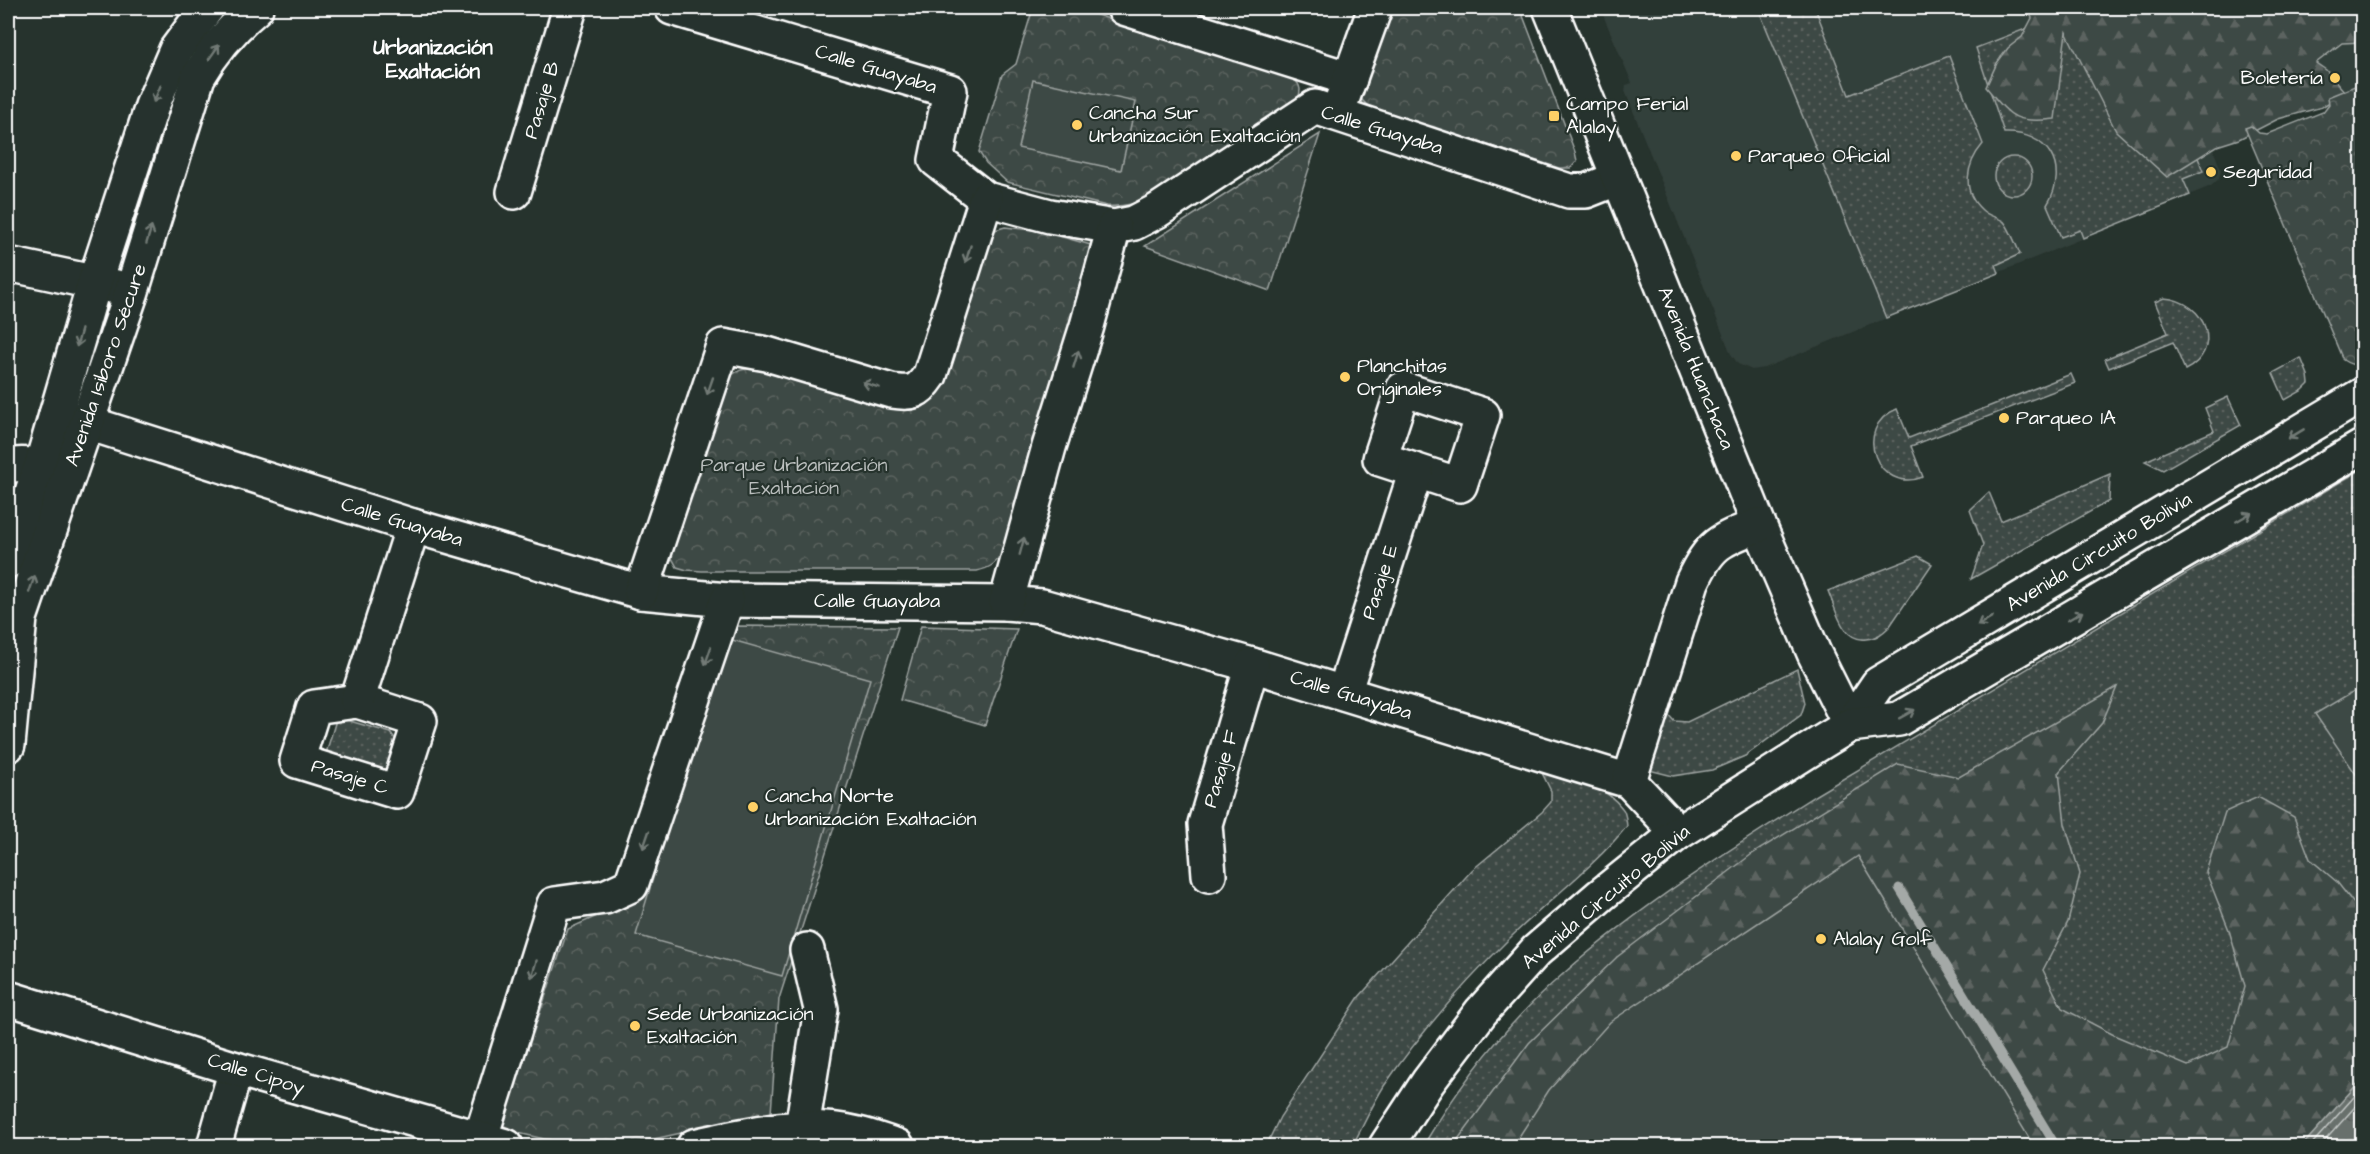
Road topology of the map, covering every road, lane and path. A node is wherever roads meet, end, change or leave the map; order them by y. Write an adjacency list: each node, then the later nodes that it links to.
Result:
1 (207, 8): 15 (street, Avenida Isiboro Sécure, one-way to 15)
2 (256, 8): 16 (street, Avenida Isiboro Sécure, one-way to 2)
3 (570, 8): 11 (street, Pasaje B)
4 (672, 8): 12 (street, Calle Guayaba)
5 (1124, 8): 8 (street)
6 (1375, 8): 8 (street)
7 (1550, 8): 10 (street, Avenida Huanchaca)
8 (1350, 79): 9 (street)
9 (1338, 113): 10 (street, Calle Guayaba); 13 (street, Calle Guayaba)
10 (1619, 178): 24 (street, Avenida Huanchaca)
11 (514, 192)
12 (986, 199): 13 (street, Calle Guayaba); 27 (street, one-way to 27)
13 (1114, 227): 29 (street, one-way to 13)
14 (8, 264): 15 (street)
15 (95, 281): 16 (street); 18 (street, Avenida Isiboro Sécure, one-way to 18)
16 (132, 291): 19 (street, Avenida Isiboro Sécure)
17 (2362, 395): 33 (street, Avenida Circuito Bolivia, one-way to 33)
18 (56, 415): 19 (street, Calle Guayaba); 22 (street, Avenida Isiboro Sécure)
19 (88, 423): 22 (street, Avenida Isiboro Sécure); 25 (street, Calle Guayaba)
20 (2362, 447): 33 (street, Avenida Circuito Bolivia, one-way to 20)
21 (8, 466): 22 (street)
22 (55, 470): 26 (street, Avenida Isiboro Sécure); 34 (street, Avenida Isiboro Sécure, one-way to 22)
23 (1416, 471): 31 (street, Pasaje E)
24 (1759, 525): 33 (street, Avenida Huanchaca); 35 (street)
25 (413, 526): 27 (street, Calle Guayaba); 32 (street)
26 (8, 561)
27 (641, 592): 28 (street, Calle Guayaba)
28 (727, 600): 29 (street, Calle Guayaba); 42 (street, one-way to 42)
29 (1006, 603): 30 (street, Calle Guayaba)
30 (1252, 665): 31 (street, Calle Guayaba); 37 (street, Pasaje F)
31 (1344, 693): 35 (street, Calle Guayaba)
32 (357, 701)
33 (1850, 725): 36 (street, Avenida Circuito Bolivia)
34 (8, 745)
35 (1629, 781): 36 (street, Calle Guayaba)
36 (1678, 833): 46 (street, Avenida Circuito Bolivia)
37 (1209, 875)
38 (807, 950): 41 (street)
39 (8, 998): 40 (street, Calle Cipoy)
40 (236, 1069): 42 (street, Calle Cipoy); 44 (street)
41 (802, 1128): 43 (street); 45 (street)
42 (493, 1143)
43 (712, 1144)
44 (214, 1146)
45 (897, 1146)
46 (1386, 1146)

